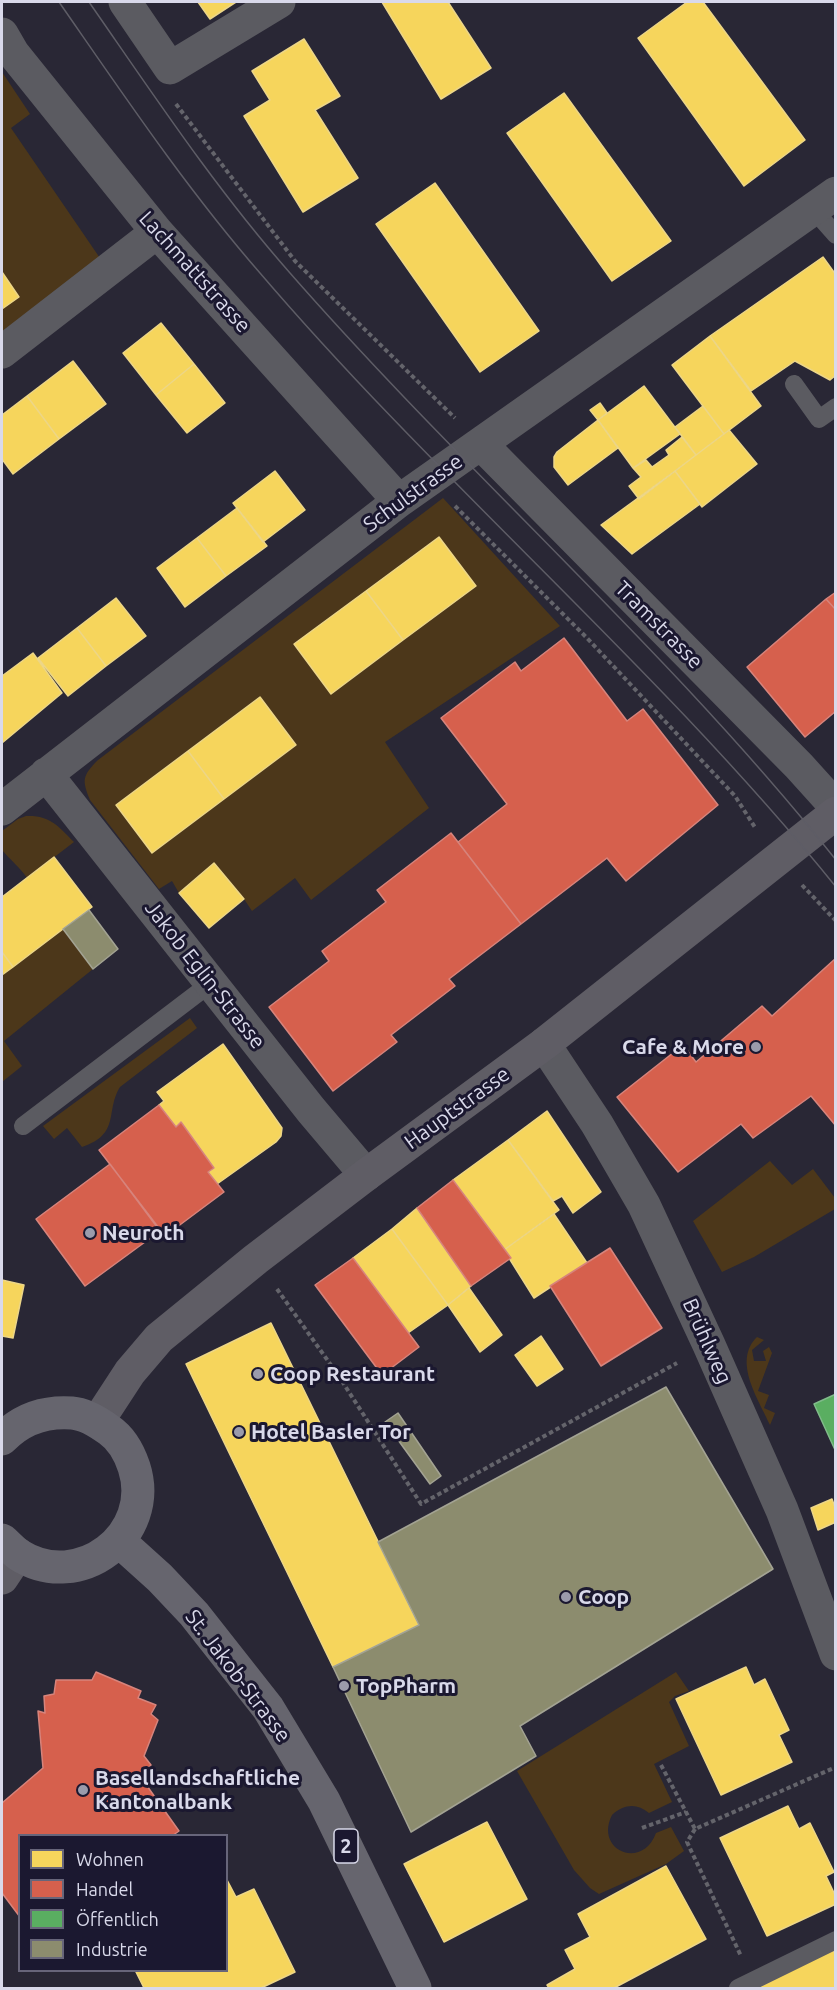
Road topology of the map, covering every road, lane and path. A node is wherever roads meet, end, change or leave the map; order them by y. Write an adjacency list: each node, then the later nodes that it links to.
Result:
1 (125, 2): 4 (street)
2 (279, 2): 4 (street)
3 (2, 34): 6 (street, Lachmattstrasse)
4 (170, 68): 11 (path)
5 (824, 201): 7 (lane); 11 (street, Schulstrasse)
6 (157, 232): 8 (street); 13 (street, Lachmattstrasse)
7 (836, 235)
8 (2, 352)
9 (794, 384): 10 (lane)
10 (836, 407)
11 (481, 444): 12 (street, Schulstrasse); 15 (street, Tramstrasse)
12 (429, 480): 13 (street, Schulstrasse); 18 (path)
13 (399, 501): 14 (street, Schulstrasse)
14 (46, 774): 16 (street, Schulstrasse); 20 (street, Jakob Eglin-Strasse)
15 (836, 807)
16 (2, 808)
17 (836, 813): 18 (street, Hauptstrasse)
18 (776, 860): 19 (path); 21 (street, Hauptstrasse)
19 (836, 921)
20 (211, 983): 22 (lane); 23 (street, Jakob Eglin-Strasse)
21 (544, 1044): 23 (street, Hauptstrasse); 25 (street, Brühlweg)
22 (23, 1126)
23 (366, 1175): 24 (street, Hauptstrasse)
24 (256, 1259): 25 (path); 26 (street, Hauptstrasse)
25 (710, 1345): 30 (street, Brühlweg)
26 (98, 1421): 27 (main road); 28 (main road)
27 (2, 1439)
28 (119, 1541): 29 (main road); 38 (main road, St. Jakob-Strasse / 2)
29 (7, 1557)
30 (836, 1654)
31 (662, 1765): 33 (path)
32 (836, 1767): 35 (path)
33 (686, 1812): 34 (path); 35 (path)
34 (642, 1828)
35 (695, 1829): 37 (path)
36 (836, 1940): 37 (lane)
37 (746, 1985)
38 (415, 1989)

